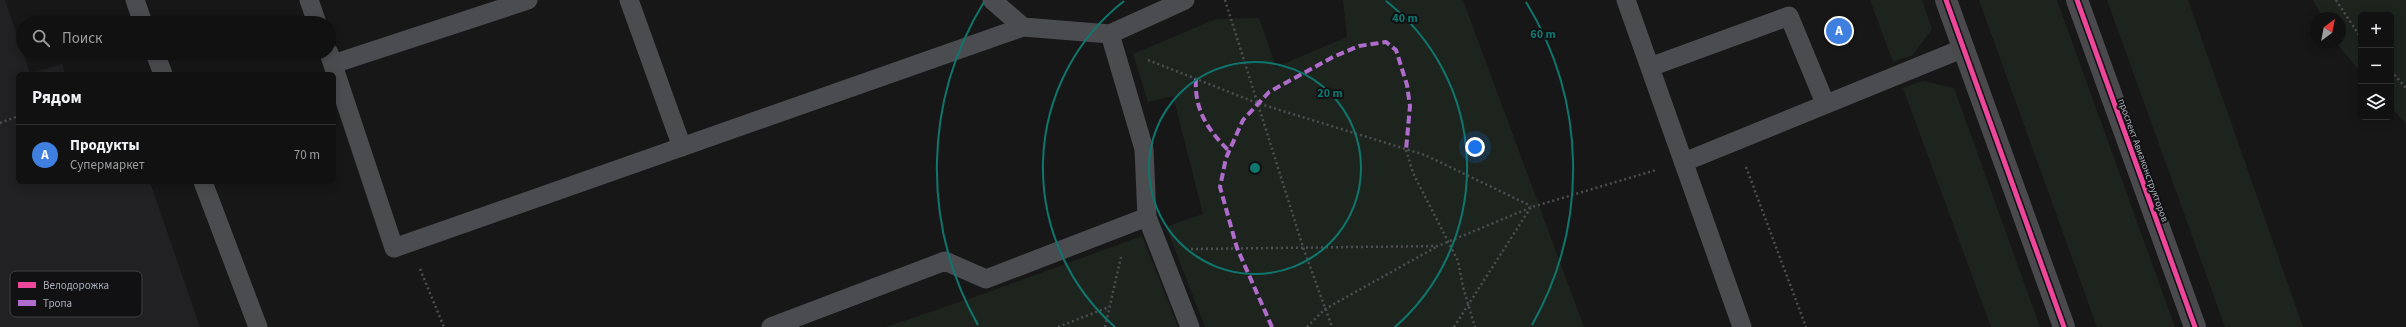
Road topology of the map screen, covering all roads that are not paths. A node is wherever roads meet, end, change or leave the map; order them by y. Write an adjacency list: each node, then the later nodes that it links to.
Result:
1 (134, 0): 10 (lane)
2 (309, 0): 11 (lane)
3 (528, 0): 15 (lane)
4 (629, 0): 23 (lane)
5 (992, 0): 12 (lane)
6 (1185, 0): 13 (lane)
7 (1626, 0): 18 (lane)
8 (1946, 0): 14 (street)
9 (2077, 0): 32 (street, проспект Авиаконструкторов)
10 (140, 16)
11 (315, 16)
12 (1023, 27): 13 (lane); 23 (lane)
13 (1113, 40): 26 (lane)
14 (1964, 48): 22 (lane); 31 (street)
15 (336, 56)
16 (157, 60): 19 (lane)
17 (331, 60): 20 (lane)
18 (1650, 67): 22 (lane); 24 (lane)
19 (161, 72)
20 (335, 72)
21 (336, 76): 23 (lane)
22 (1825, 103): 24 (lane)
23 (682, 147)
24 (1684, 162): 30 (lane)
25 (204, 184): 27 (lane)
26 (1147, 217): 28 (lane); 29 (lane)
27 (258, 327)
28 (771, 327)
29 (1190, 327)
30 (1742, 327)
31 (2064, 327)
32 (2195, 327)

